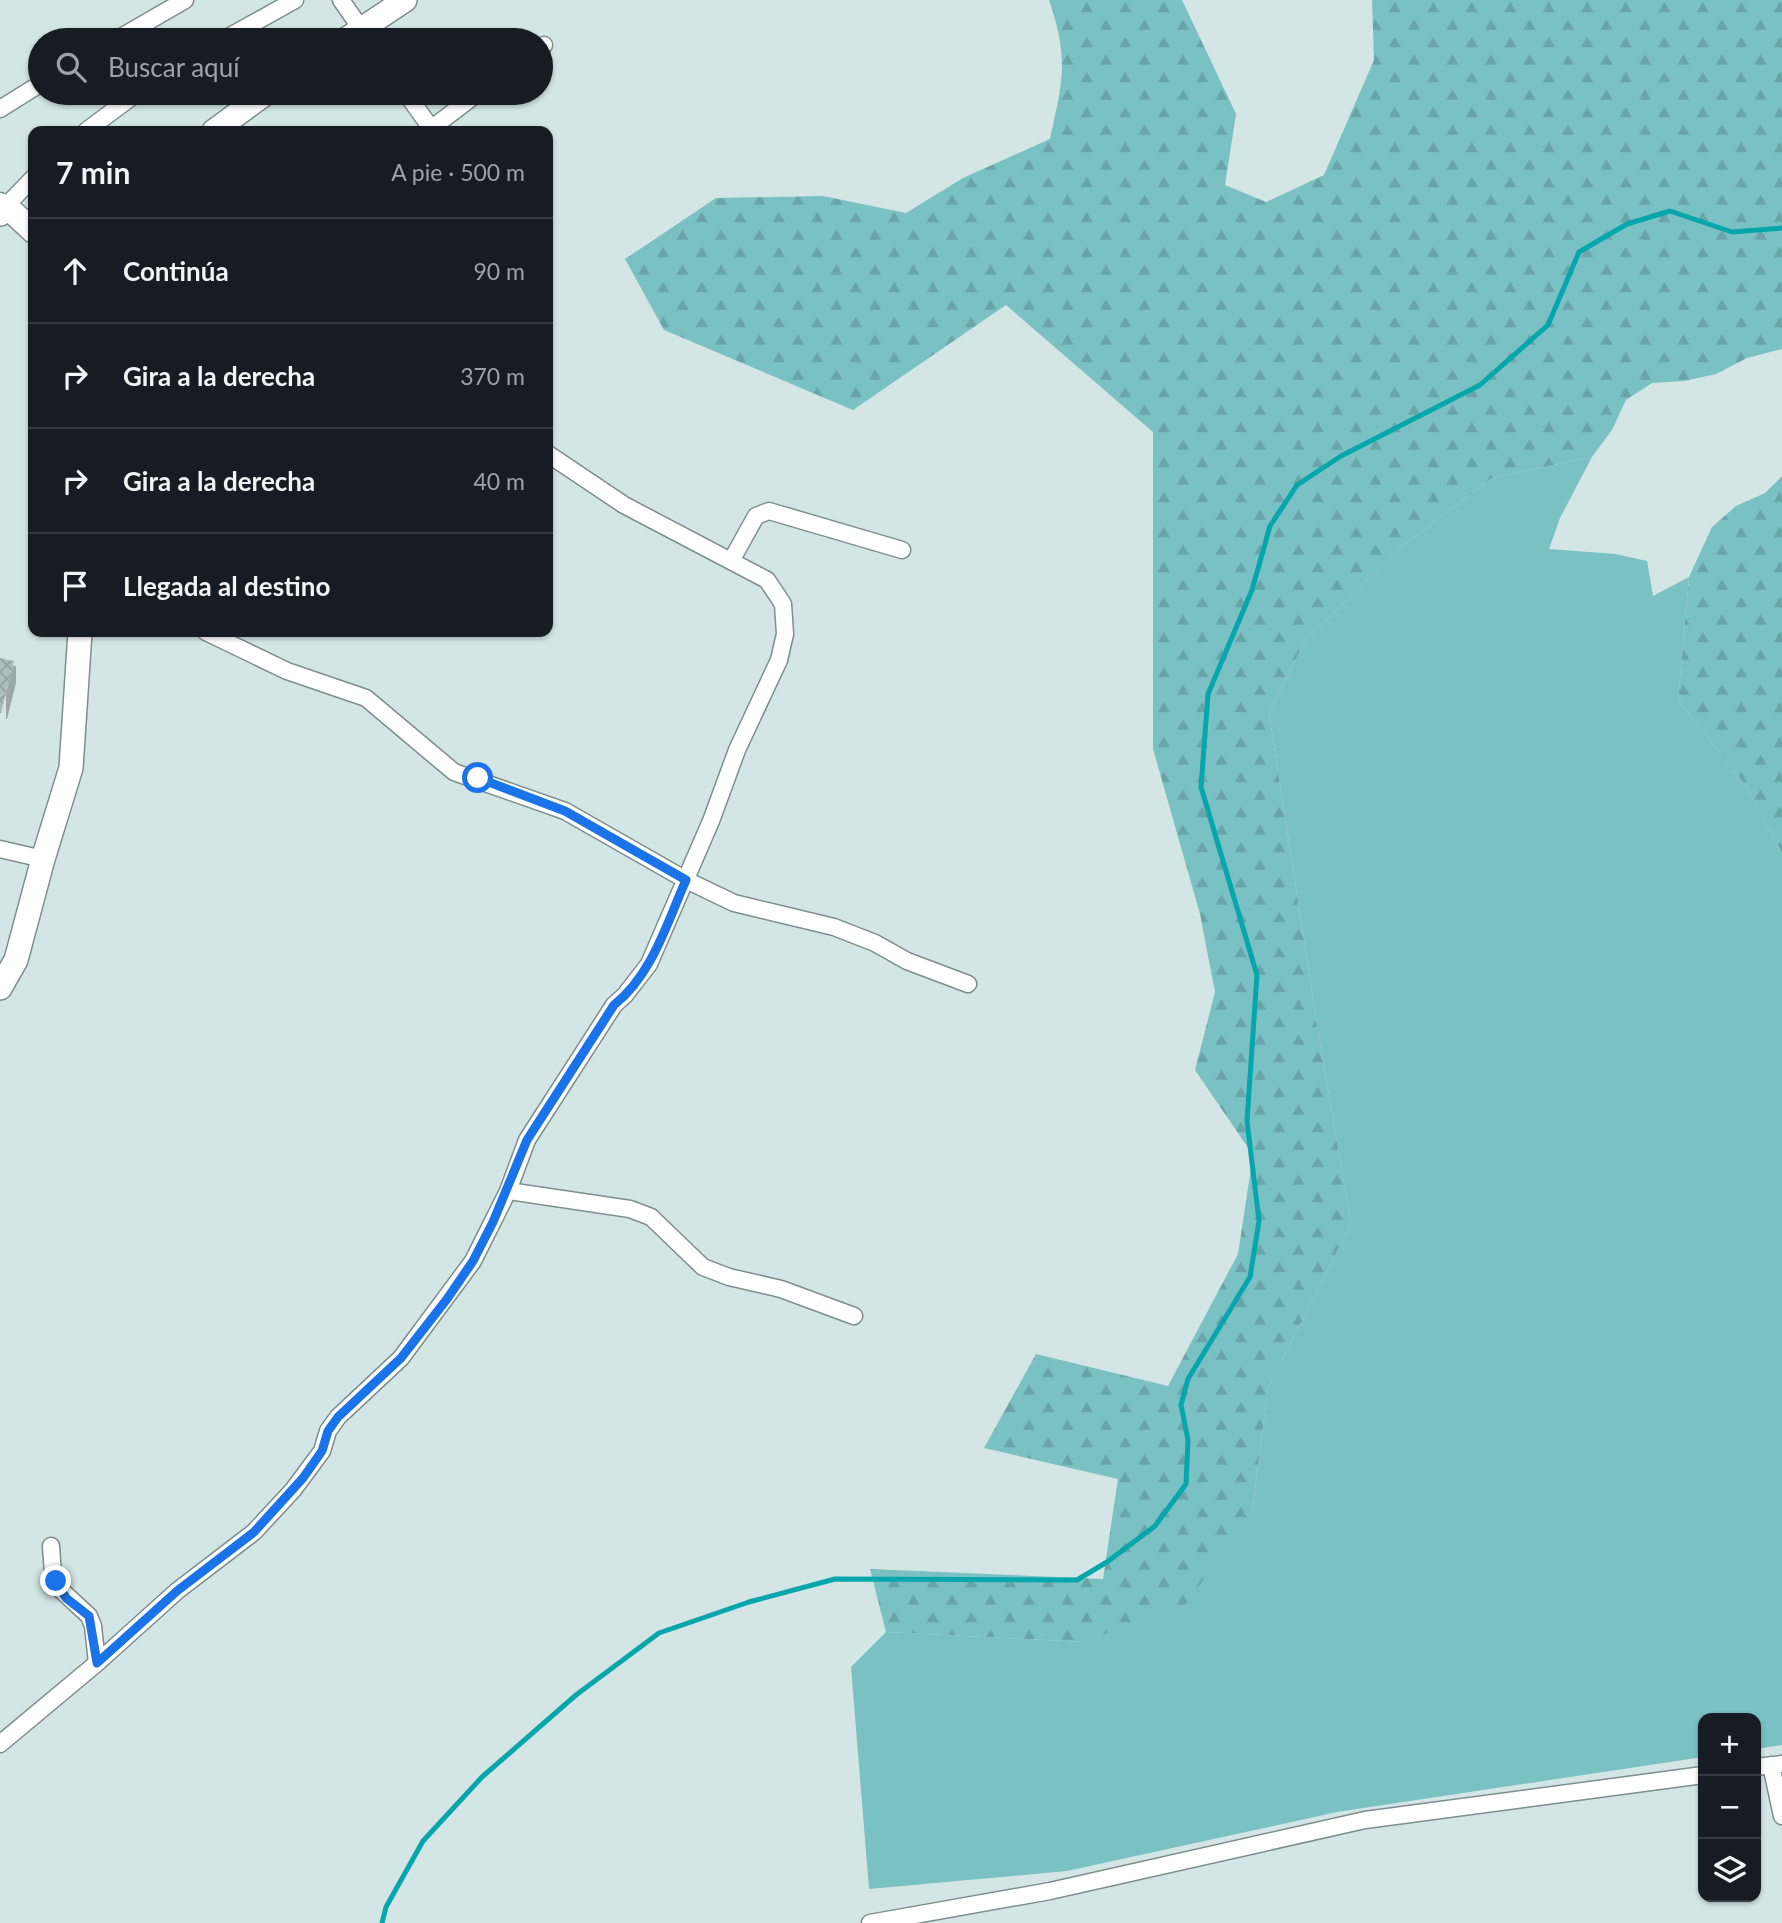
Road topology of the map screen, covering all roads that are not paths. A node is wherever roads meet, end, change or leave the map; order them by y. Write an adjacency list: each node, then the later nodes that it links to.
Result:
1 (185, 0): 5 (street)
2 (295, 0): 6 (street)
3 (341, 0): 7 (street)
4 (405, 0): 8 (street)
5 (137, 28)
6 (245, 28)
7 (355, 28)
8 (370, 28)
9 (28, 92): 14 (street)
10 (121, 105): 15 (street)
11 (250, 105): 16 (street)
12 (414, 105): 17 (street)
13 (463, 105): 18 (street)
14 (0, 109)
15 (93, 126)
16 (221, 126)
17 (428, 126)
18 (436, 126)
19 (28, 183): 20 (street)
20 (2, 207): 21 (street)
21 (28, 227)
22 (553, 457): 24 (street)
23 (902, 550): 24 (street)
24 (731, 561): 29 (street)
25 (80, 637): 28 (street)
26 (216, 637): 29 (street)
27 (0, 849): 28 (street)
28 (43, 859): 31 (street)
29 (686, 880): 30 (street); 32 (street)
30 (968, 984)
31 (0, 988)
32 (508, 1191): 33 (street); 35 (street)
33 (854, 1316)
34 (51, 1546): 35 (street)
35 (97, 1663): 36 (street)
36 (0, 1744)
37 (1769, 1765): 39 (street)
38 (1698, 1775): 40 (street)
39 (1782, 1816)
40 (870, 1923)

